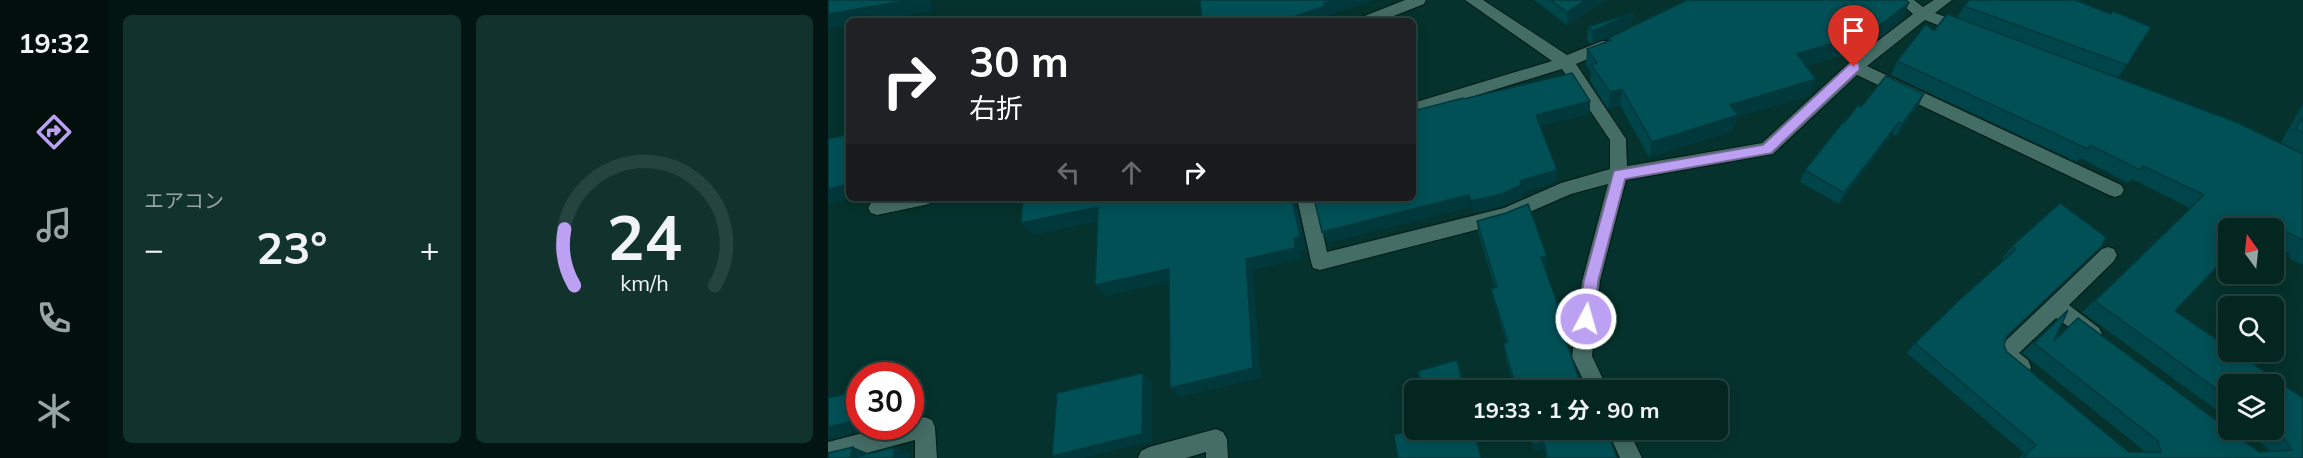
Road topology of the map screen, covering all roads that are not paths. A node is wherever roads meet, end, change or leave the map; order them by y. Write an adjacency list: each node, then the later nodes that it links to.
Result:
1 (1419, 0): 6 (street)
2 (1472, 0): 9 (street)
3 (1904, 0): 5 (street)
4 (1945, 0): 5 (street)
5 (1923, 14): 7 (street); 10 (street)
6 (1374, 18)
7 (1976, 34)
8 (1619, 39): 9 (street)
9 (1566, 62): 11 (street); 12 (street)
10 (1854, 67): 12 (street); 13 (street)
11 (1416, 108)
12 (1619, 174): 15 (street); 21 (street)
13 (2115, 190)
14 (911, 201): 16 (street)
15 (1307, 201)
16 (878, 208)
17 (2108, 255): 18 (street)
18 (2055, 306): 19 (street); 20 (street)
19 (2111, 348)
20 (2033, 377)
21 (1593, 380)
22 (1622, 440): 27 (street)
23 (828, 453): 24 (street)
24 (926, 458)
25 (1149, 458): 26 (street)
26 (1217, 458)
27 (1631, 458)

